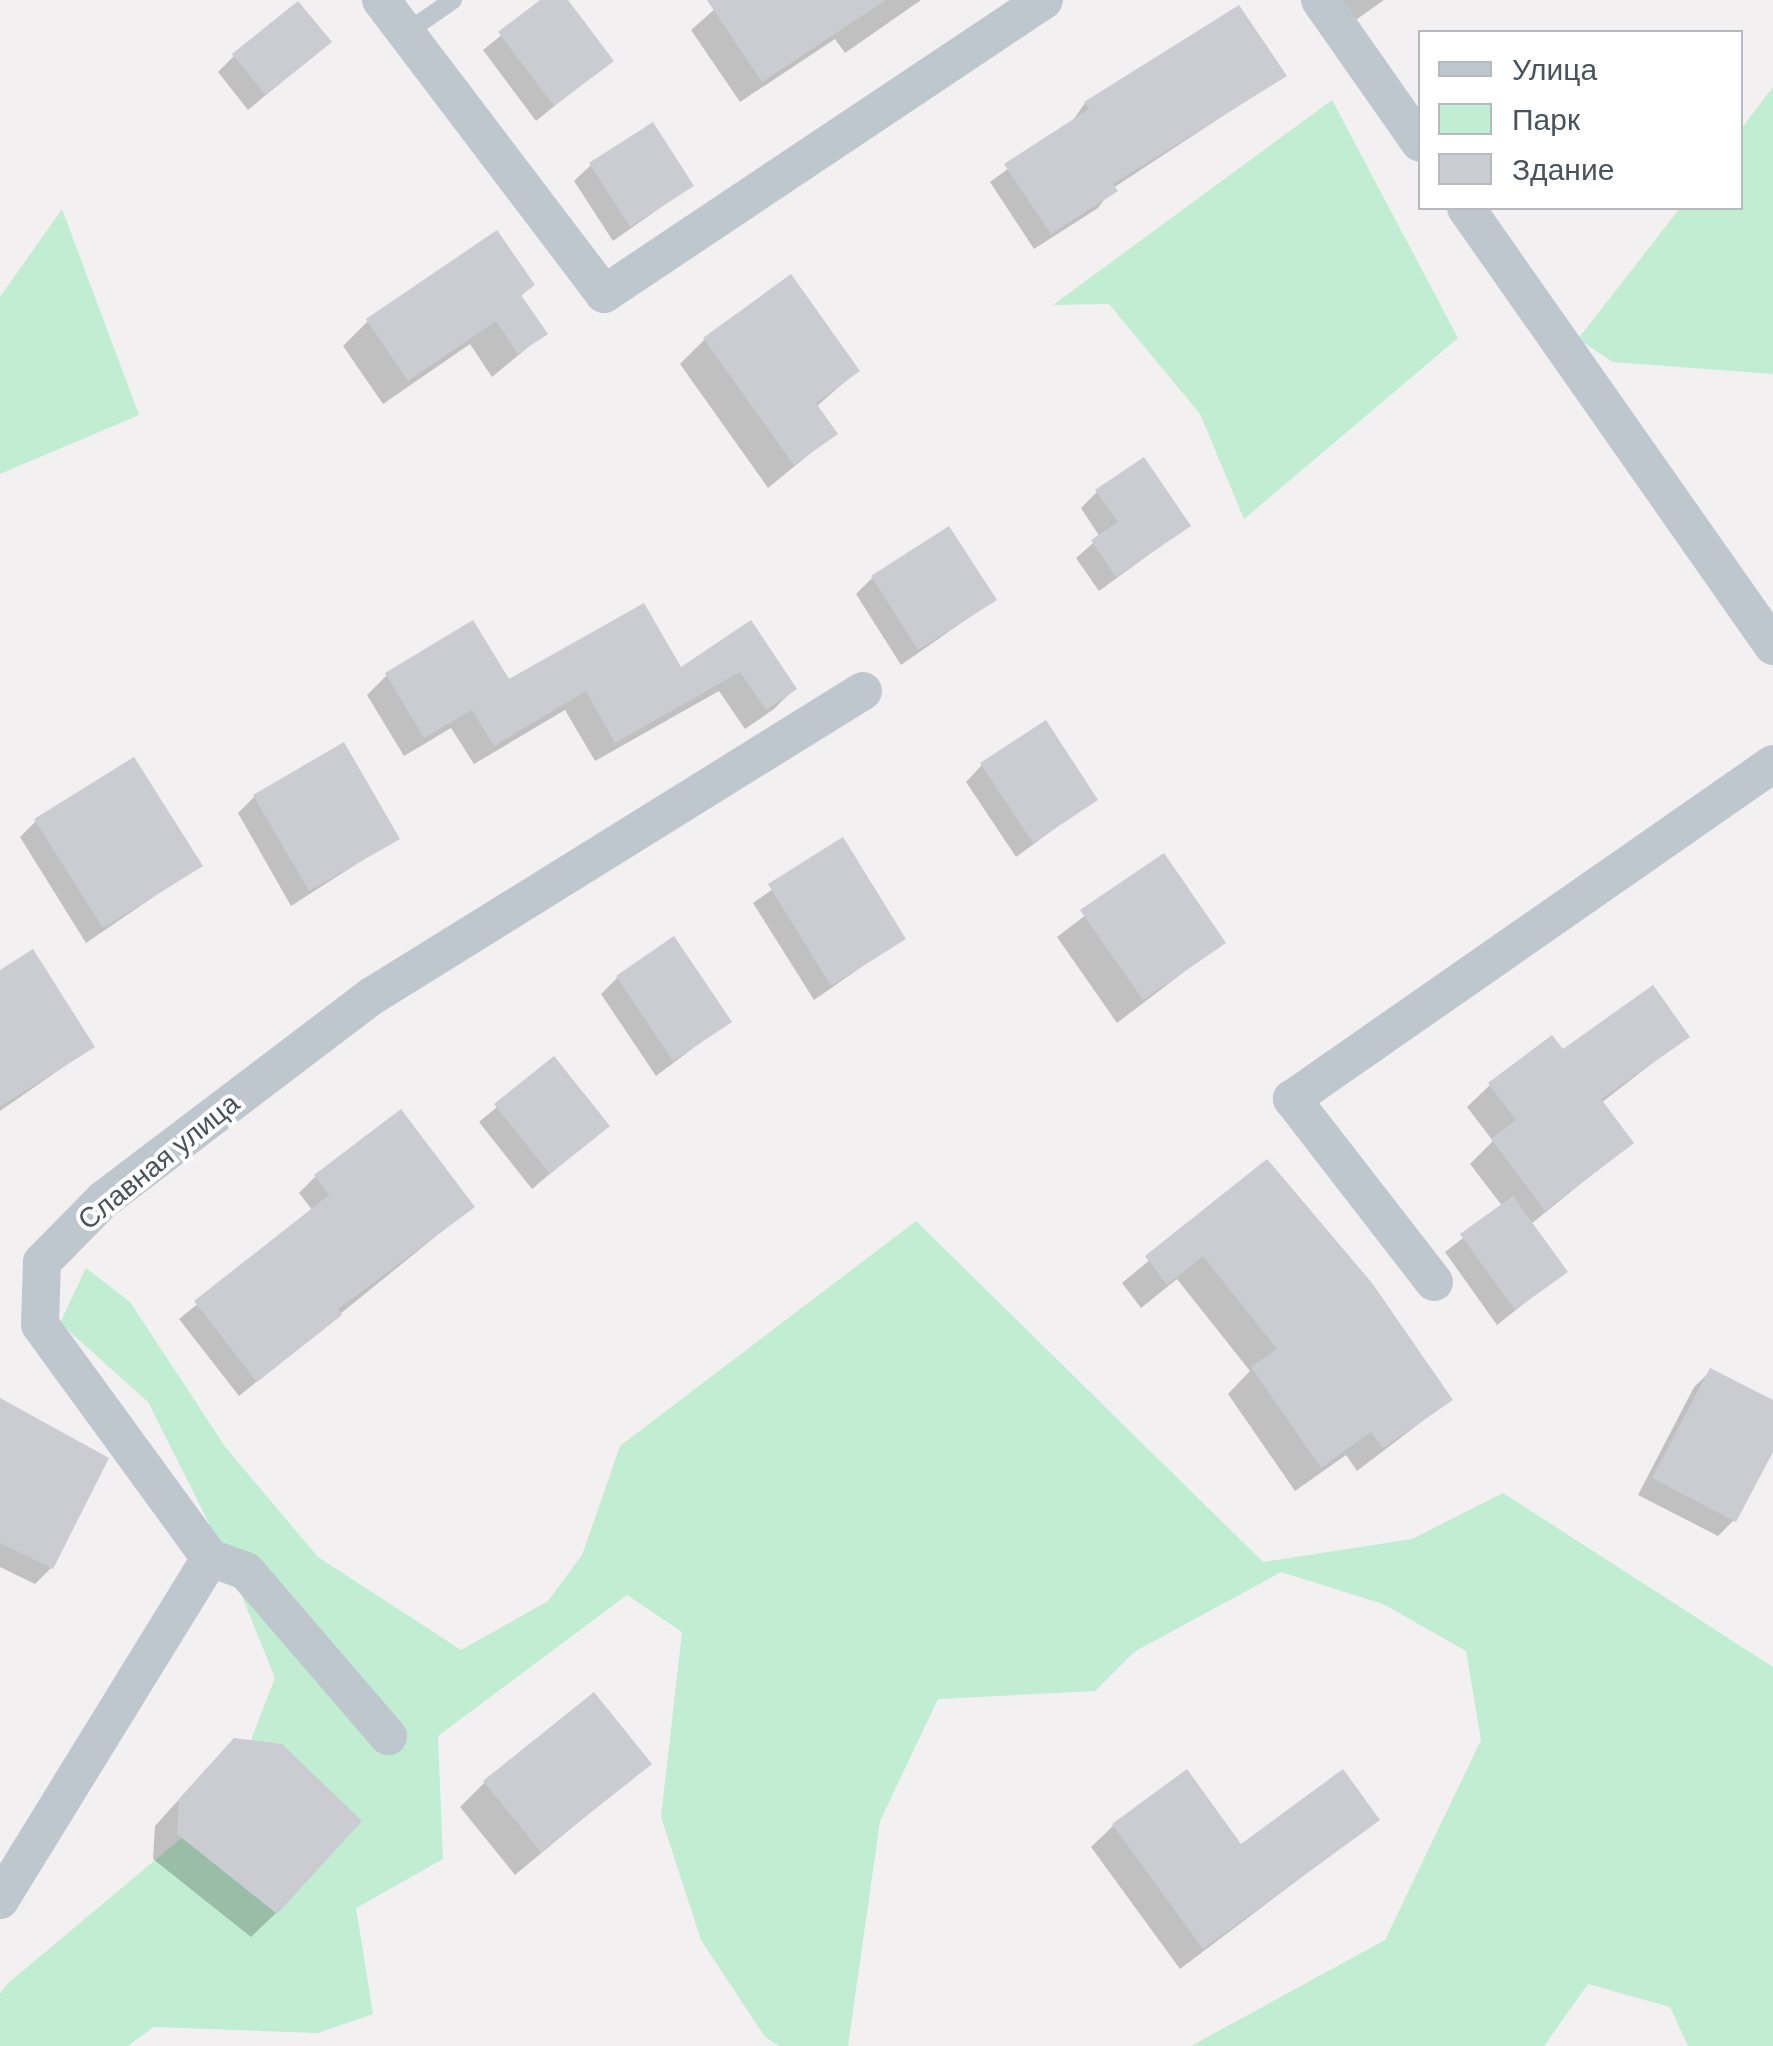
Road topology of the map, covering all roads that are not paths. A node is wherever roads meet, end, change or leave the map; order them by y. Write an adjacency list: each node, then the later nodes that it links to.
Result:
1 (381, 0): 5 (street)
2 (454, 0): 5 (lane)
3 (1044, 0): 5 (street)
4 (1320, 0): 6 (street)
5 (407, 32)
6 (1418, 140)
7 (1467, 210): 8 (street)
8 (1773, 646)
9 (863, 691): 12 (street, Славная улица)
10 (1773, 764): 11 (street)
11 (1434, 1282)
12 (210, 1558): 13 (street); 14 (street)
13 (388, 1736)
14 (0, 1900)

